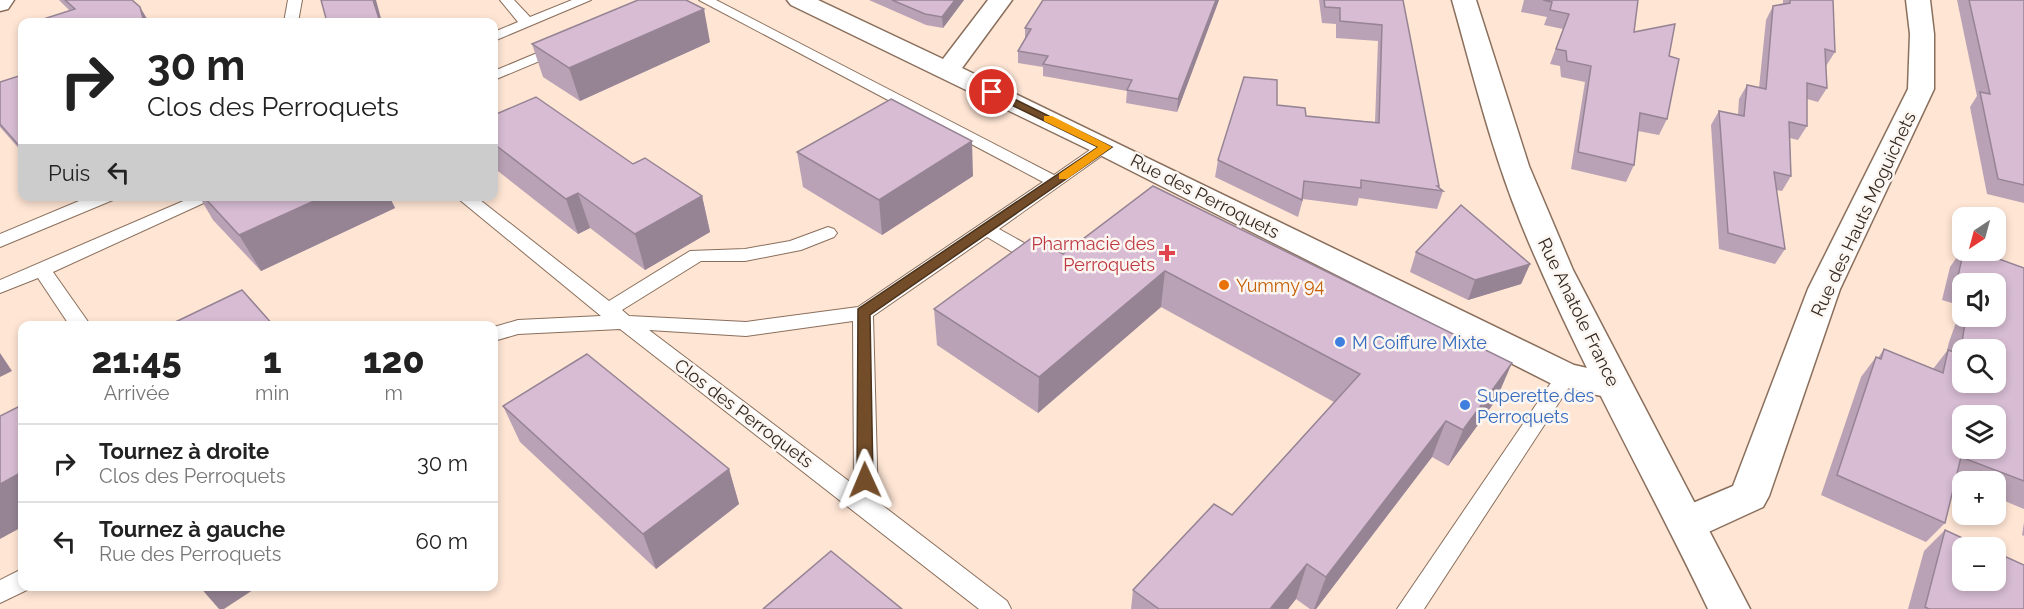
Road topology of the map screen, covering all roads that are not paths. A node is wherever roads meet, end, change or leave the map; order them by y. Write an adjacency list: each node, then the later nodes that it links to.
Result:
1 (295, 0): 9 (lane)
2 (507, 0): 10 (lane)
3 (584, 0): 10 (lane)
4 (706, 0): 16 (lane)
5 (799, 0): 13 (street, Rue des Perroquets)
6 (1000, 0): 13 (street)
7 (1464, 0): 31 (street, Rue Anatole France)
8 (1918, 0): 33 (street, Rue des Hauts Moguichets)
9 (292, 18)
10 (527, 23): 11 (lane)
11 (498, 35)
12 (577, 40): 14 (lane)
13 (947, 72): 15 (street, Rue des Perroquets)
14 (498, 74)
15 (1106, 147): 16 (lane); 30 (street, Rue des Perroquets)
16 (1055, 182): 20 (lane)
17 (95, 201): 22 (lane)
18 (200, 201): 24 (lane)
19 (469, 201): 27 (lane, Clos des Perroquets)
20 (986, 229): 23 (lane); 26 (lane)
21 (828, 233): 27 (lane)
22 (0, 241)
23 (1026, 252)
24 (41, 270): 25 (lane); 28 (lane)
25 (0, 287)
26 (863, 313): 27 (lane); 32 (lane)
27 (615, 317): 29 (lane); 32 (lane, Clos des Perroquets)
28 (77, 321)
29 (498, 333)
30 (1566, 376): 31 (street, Rue des Perroquets); 37 (lane)
31 (1614, 386): 33 (street, Rue Anatole France)
32 (866, 504): 36 (lane, Clos des Perroquets)
33 (1688, 523): 38 (street, Rue Anatole France)
34 (18, 582): 35 (lane)
35 (0, 592)
36 (998, 609)
37 (1410, 609)
38 (1729, 609)

